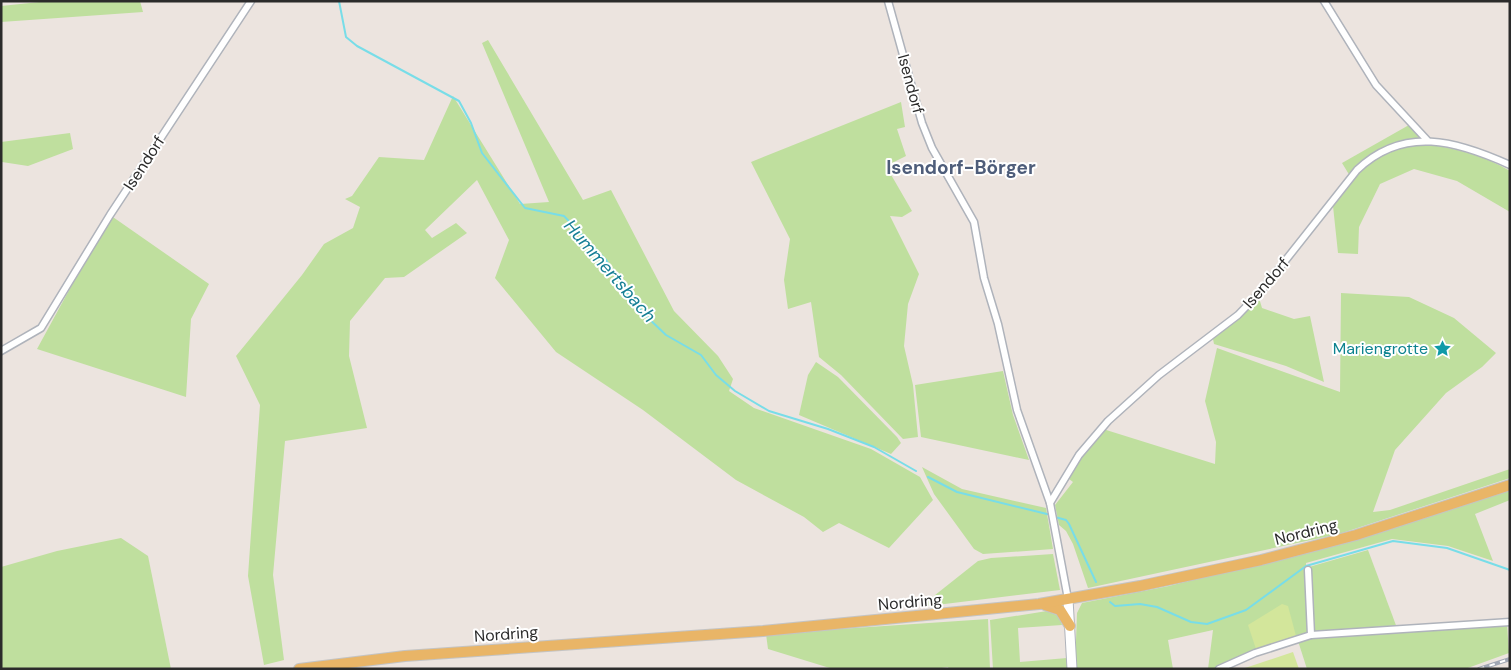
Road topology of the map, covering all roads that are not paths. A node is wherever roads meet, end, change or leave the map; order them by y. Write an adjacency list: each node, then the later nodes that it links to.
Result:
1 (251, 1): 6 (street, Isendorf)
2 (888, 1): 8 (street, Isendorf)
3 (1324, 1): 4 (street)
4 (1427, 140): 5 (street, Isendorf); 8 (street, Isendorf)
5 (1510, 165)
6 (1, 351)
7 (1510, 485): 10 (main road, Nordring)
8 (1051, 507): 10 (street, Isendorf)
9 (1308, 570): 14 (street)
10 (1068, 599): 11 (main road, Nordring); 13 (street, Isendorf)
11 (1039, 604): 13 (main road); 15 (main road, Nordring)
12 (1510, 622): 14 (street)
13 (1070, 626): 16 (street, Isendorf)
14 (1311, 635): 17 (street)
15 (299, 669)
16 (1072, 669)
17 (1219, 669)

